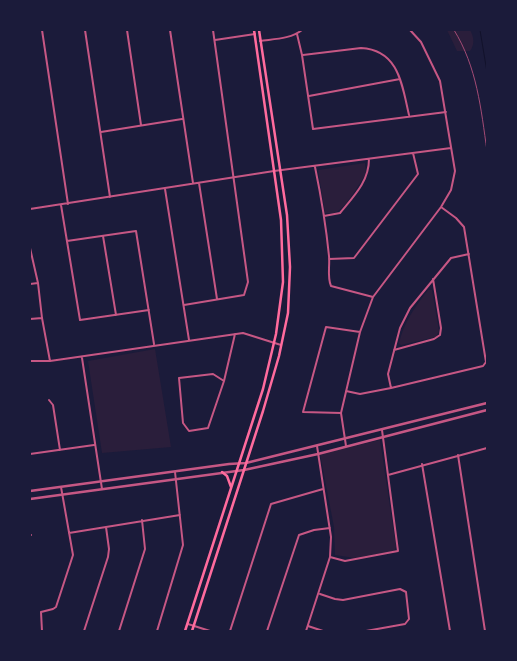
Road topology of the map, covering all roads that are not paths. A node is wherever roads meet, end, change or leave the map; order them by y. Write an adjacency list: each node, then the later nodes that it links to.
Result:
1 (42, 30): 33 (street)
2 (85, 30): 21 (street)
3 (127, 30): 20 (street)
4 (170, 30): 19 (street)
5 (213, 30): 12 (street)
6 (254, 30): 10 (main road)
7 (259, 30): 13 (main road)
8 (302, 30): 11 (street)
9 (410, 30): 17 (street)
10 (255, 34): 12 (street); 26 (main road)
11 (297, 34): 13 (street); 14 (street)
12 (215, 40): 28 (street)
13 (260, 41): 27 (main road)
14 (302, 55): 15 (street); 16 (street)
15 (400, 79): 16 (street); 18 (street)
16 (308, 96): 18 (street)
17 (446, 112): 18 (street); 22 (street)
18 (409, 115)
19 (183, 119): 20 (street); 30 (street)
20 (141, 125): 21 (street)
21 (101, 132): 32 (street)
22 (451, 148): 23 (street); 35 (street)
23 (413, 153): 24 (street); 42 (street)
24 (369, 159): 25 (street); 37 (street)
25 (315, 167): 27 (street); 37 (street)
26 (274, 171): 27 (street); 28 (street); 56 (main road)
27 (280, 171): 58 (main road)
28 (233, 178): 29 (street); 47 (street)
29 (199, 183): 30 (street); 47 (street)
30 (194, 184): 31 (street)
31 (165, 188): 32 (street); 48 (street)
32 (110, 197): 33 (street)
33 (68, 204): 34 (street)
34 (61, 205): 36 (street); 39 (street)
35 (441, 207): 41 (street); 46 (street)
36 (30, 209)
37 (324, 216): 42 (street)
38 (102, 235): 39 (street); 49 (street); 50 (street)
39 (67, 241): 50 (street)
40 (30, 248): 44 (street)
41 (469, 254): 43 (street); 64 (street)
42 (329, 259): 46 (street)
43 (433, 279): 59 (street); 59 (street)
44 (38, 283): 45 (street); 51 (street)
45 (30, 284)
46 (373, 297): 53 (street)
47 (217, 299): 48 (street)
48 (184, 305): 55 (street)
49 (149, 310): 50 (street); 57 (street)
50 (116, 315)
51 (42, 318): 52 (street); 62 (street)
52 (30, 319)
53 (360, 332): 65 (street); 69 (street)
54 (235, 334): 55 (street); 56 (street); 63 (street)
55 (189, 340): 57 (street)
56 (274, 343): 58 (street); 83 (main road)
57 (154, 345): 60 (street)
58 (281, 345): 84 (main road)
59 (394, 350): 64 (street)
60 (82, 357): 62 (street); 73 (street)
61 (30, 361): 62 (street)
62 (50, 361)
63 (224, 381): 63 (street)
64 (391, 388): 65 (street)
65 (346, 391): 69 (street)
66 (49, 400): 77 (street)
67 (487, 404): 70 (street)
68 (487, 410): 71 (street)
69 (340, 413): 72 (street)
70 (382, 430): 71 (street); 72 (street)
71 (382, 438): 75 (street); 90 (street)
72 (345, 439): 74 (street); 75 (street)
73 (96, 445): 77 (street); 92 (street)
74 (317, 446): 79 (street); 80 (street)
75 (346, 446): 79 (street)
76 (487, 448): 81 (street)
77 (60, 450): 78 (street)
78 (30, 454)
79 (318, 454): 82 (street); 96 (street)
80 (280, 455): 82 (street); 84 (street)
81 (458, 455): 85 (street); 125 (street)
82 (282, 462): 86 (street)
83 (238, 463): 84 (street); 87 (main road); 88 (street)
84 (246, 463): 86 (main road)
85 (422, 464): 90 (street); 124 (street)
86 (244, 470): 87 (street); 106 (main road)
87 (235, 471): 89 (street); 94 (main road)
88 (175, 472): 91 (street); 92 (street)
89 (222, 472): 91 (street); 94 (main road)
90 (388, 475): 107 (street)
91 (175, 478): 95 (street); 100 (street)
92 (101, 480): 93 (street); 95 (street)
93 (61, 486): 97 (street); 98 (street)
94 (231, 488): 105 (main road)
95 (102, 489): 98 (street)
96 (323, 489): 103 (street); 119 (street)
97 (30, 491)
98 (63, 494): 99 (street); 104 (street)
99 (30, 498)
100 (180, 514): 101 (street); 115 (street)
101 (142, 520): 102 (street); 114 (street)
102 (106, 527): 104 (street); 113 (street)
103 (330, 528): 107 (street); 120 (street)
104 (69, 532): 112 (street)
105 (215, 539): 106 (main road); 109 (main road)
106 (221, 541): 110 (main road)
107 (330, 557): 108 (street)
108 (319, 593): 111 (street); 123 (street)
109 (187, 624): 110 (street); 116 (main road)
110 (194, 626): 117 (main road); 118 (street)
111 (308, 626): 121 (street); 122 (street)
112 (42, 631)
113 (84, 631)
114 (119, 631)
115 (157, 631)
116 (185, 631)
117 (192, 631)
118 (210, 631)
119 (230, 631)
120 (267, 631)
121 (306, 631)
122 (323, 631)
123 (366, 631)
124 (450, 631)
125 (485, 631)

